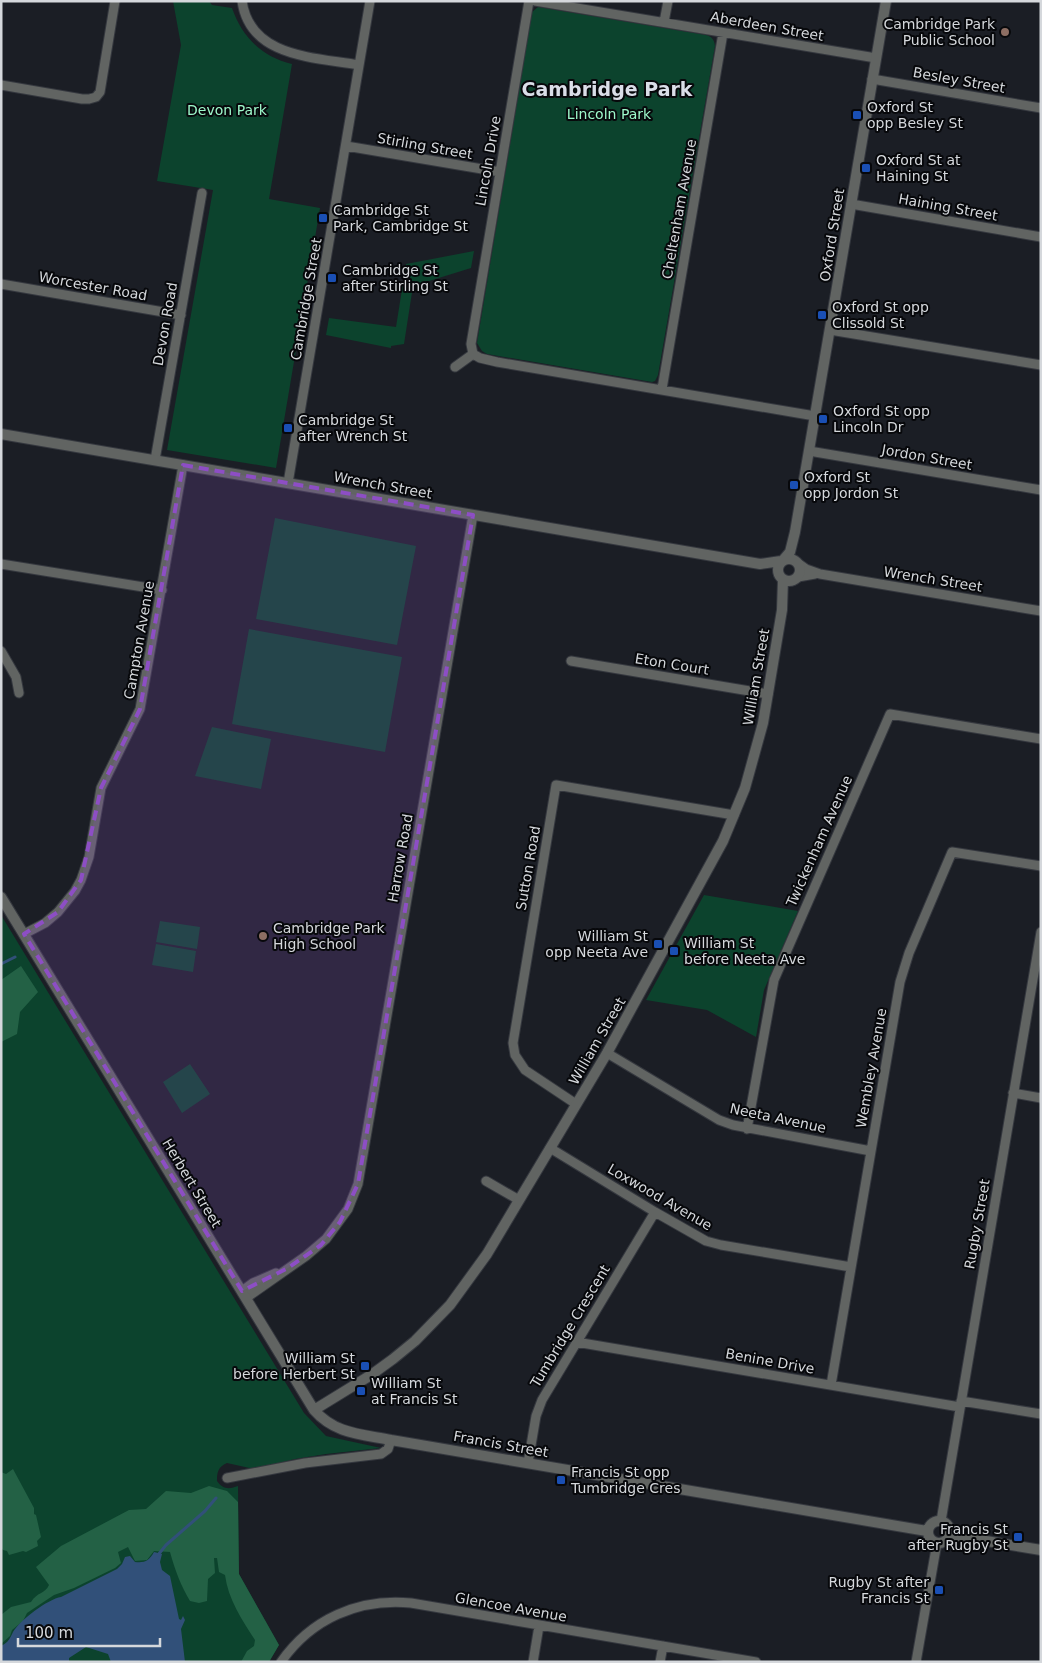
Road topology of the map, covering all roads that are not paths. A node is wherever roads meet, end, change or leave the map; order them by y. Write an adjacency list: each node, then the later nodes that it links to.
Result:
1 (115, 1): 13 (street)
2 (242, 1): 11 (street)
3 (370, 1): 11 (street, Cambridge Street)
4 (528, 1): 16 (street, Lincoln Drive)
5 (535, 1): 8 (street, Aberdeen Street)
6 (668, 1): 8 (street)
7 (886, 1): 10 (street, Oxford Street)
8 (664, 22): 9 (street, Aberdeen Street)
9 (722, 33): 10 (street, Aberdeen Street); 26 (street, Cheltenham Avenue)
10 (876, 58): 12 (street, Oxford Street)
11 (359, 65): 15 (street, Cambridge Street)
12 (872, 79): 14 (street, Besley Street); 18 (street, Oxford Street)
13 (1, 85)
14 (1041, 108)
15 (346, 146): 16 (street, Stirling Street); 32 (street, Cambridge Street)
16 (500, 172): 23 (street, Lincoln Drive)
17 (202, 193): 21 (street, Devon Road)
18 (851, 204): 19 (street, Haining Street); 22 (street, Oxford Street)
19 (1041, 237)
20 (1, 284): 21 (street, Worcester Road)
21 (181, 315): 30 (street, Devon Road)
22 (830, 330): 24 (street); 27 (street, Oxford Street)
23 (473, 354): 25 (street); 26 (street)
24 (1041, 365)
25 (455, 367)
26 (662, 389): 27 (street)
27 (815, 416): 29 (street, Oxford Street)
28 (1, 434): 30 (street, Wrench Street)
29 (809, 451): 33 (street, Jordon Street); 36 (street, Oxford Street)
30 (155, 460): 31 (street, Wrench Street)
31 (183, 465): 32 (street, Wrench Street); 37 (street, Campton Avenue)
32 (288, 483): 34 (street, Wrench Street)
33 (1041, 490)
34 (473, 515): 36 (street, Wrench Street); 60 (street, Harrow Road)
35 (1, 564): 37 (street)
36 (789, 569): 38 (street, Wrench Street); 42 (street, William Street)
37 (162, 590): 48 (street, Campton Avenue)
38 (1041, 611)
39 (1, 651): 41 (street)
40 (572, 661): 42 (street, Eton Court)
41 (18, 693)
42 (768, 694): 44 (street, William Street)
43 (1041, 739): 53 (street, Twickenham Avenue)
44 (734, 815): 49 (street, William Street); 52 (street, Sutton Road)
45 (1041, 866): 55 (street, Wembley Avenue)
46 (1, 897): 48 (street, Herbert Street)
47 (1041, 932): 50 (street, Rugby Street)
48 (24, 934): 60 (street, Herbert Street)
49 (607, 1053): 52 (street, William Street); 53 (street, Neeta Avenue)
50 (1013, 1094): 51 (street); 63 (street, Rugby Street)
51 (1041, 1098)
52 (576, 1104): 54 (street, William Street)
53 (747, 1129): 55 (street, Neeta Avenue)
54 (550, 1148): 57 (street, William Street); 58 (street, Loxwood Avenue)
55 (871, 1150): 59 (street, Wembley Avenue)
56 (486, 1181): 57 (street)
57 (519, 1200): 64 (street, William Street)
58 (655, 1212): 59 (street, Loxwood Avenue); 61 (street, Tumbridge Crescent)
59 (851, 1267): 62 (street, Wembley Avenue)
60 (244, 1295): 64 (street, Herbert Street)
61 (576, 1342): 62 (street, Benine Drive); 67 (street, Tumbridge Crescent)
62 (831, 1385): 63 (street, Benine Drive)
63 (960, 1404): 65 (street, Benine Drive); 69 (street, Rugby Street)
64 (314, 1410): 66 (street, Herbert Street)
65 (1041, 1414)
66 (391, 1440): 67 (street, Francis Street); 68 (street)
67 (528, 1463): 70 (street, Francis Street)
68 (227, 1478)
69 (941, 1521): 70 (street); 71 (street)
70 (927, 1531): 72 (street)
71 (950, 1535): 72 (street); 73 (street)
72 (937, 1543): 80 (street)
73 (1041, 1550)
74 (539, 1626): 75 (street, Glencoe Avenue); 76 (street, Glencoe Avenue); 77 (street)
75 (663, 1646): 78 (street); 79 (street, Glencoe Avenue)
76 (281, 1662)
77 (533, 1662)
78 (660, 1662)
79 (756, 1662)
80 (916, 1662)

